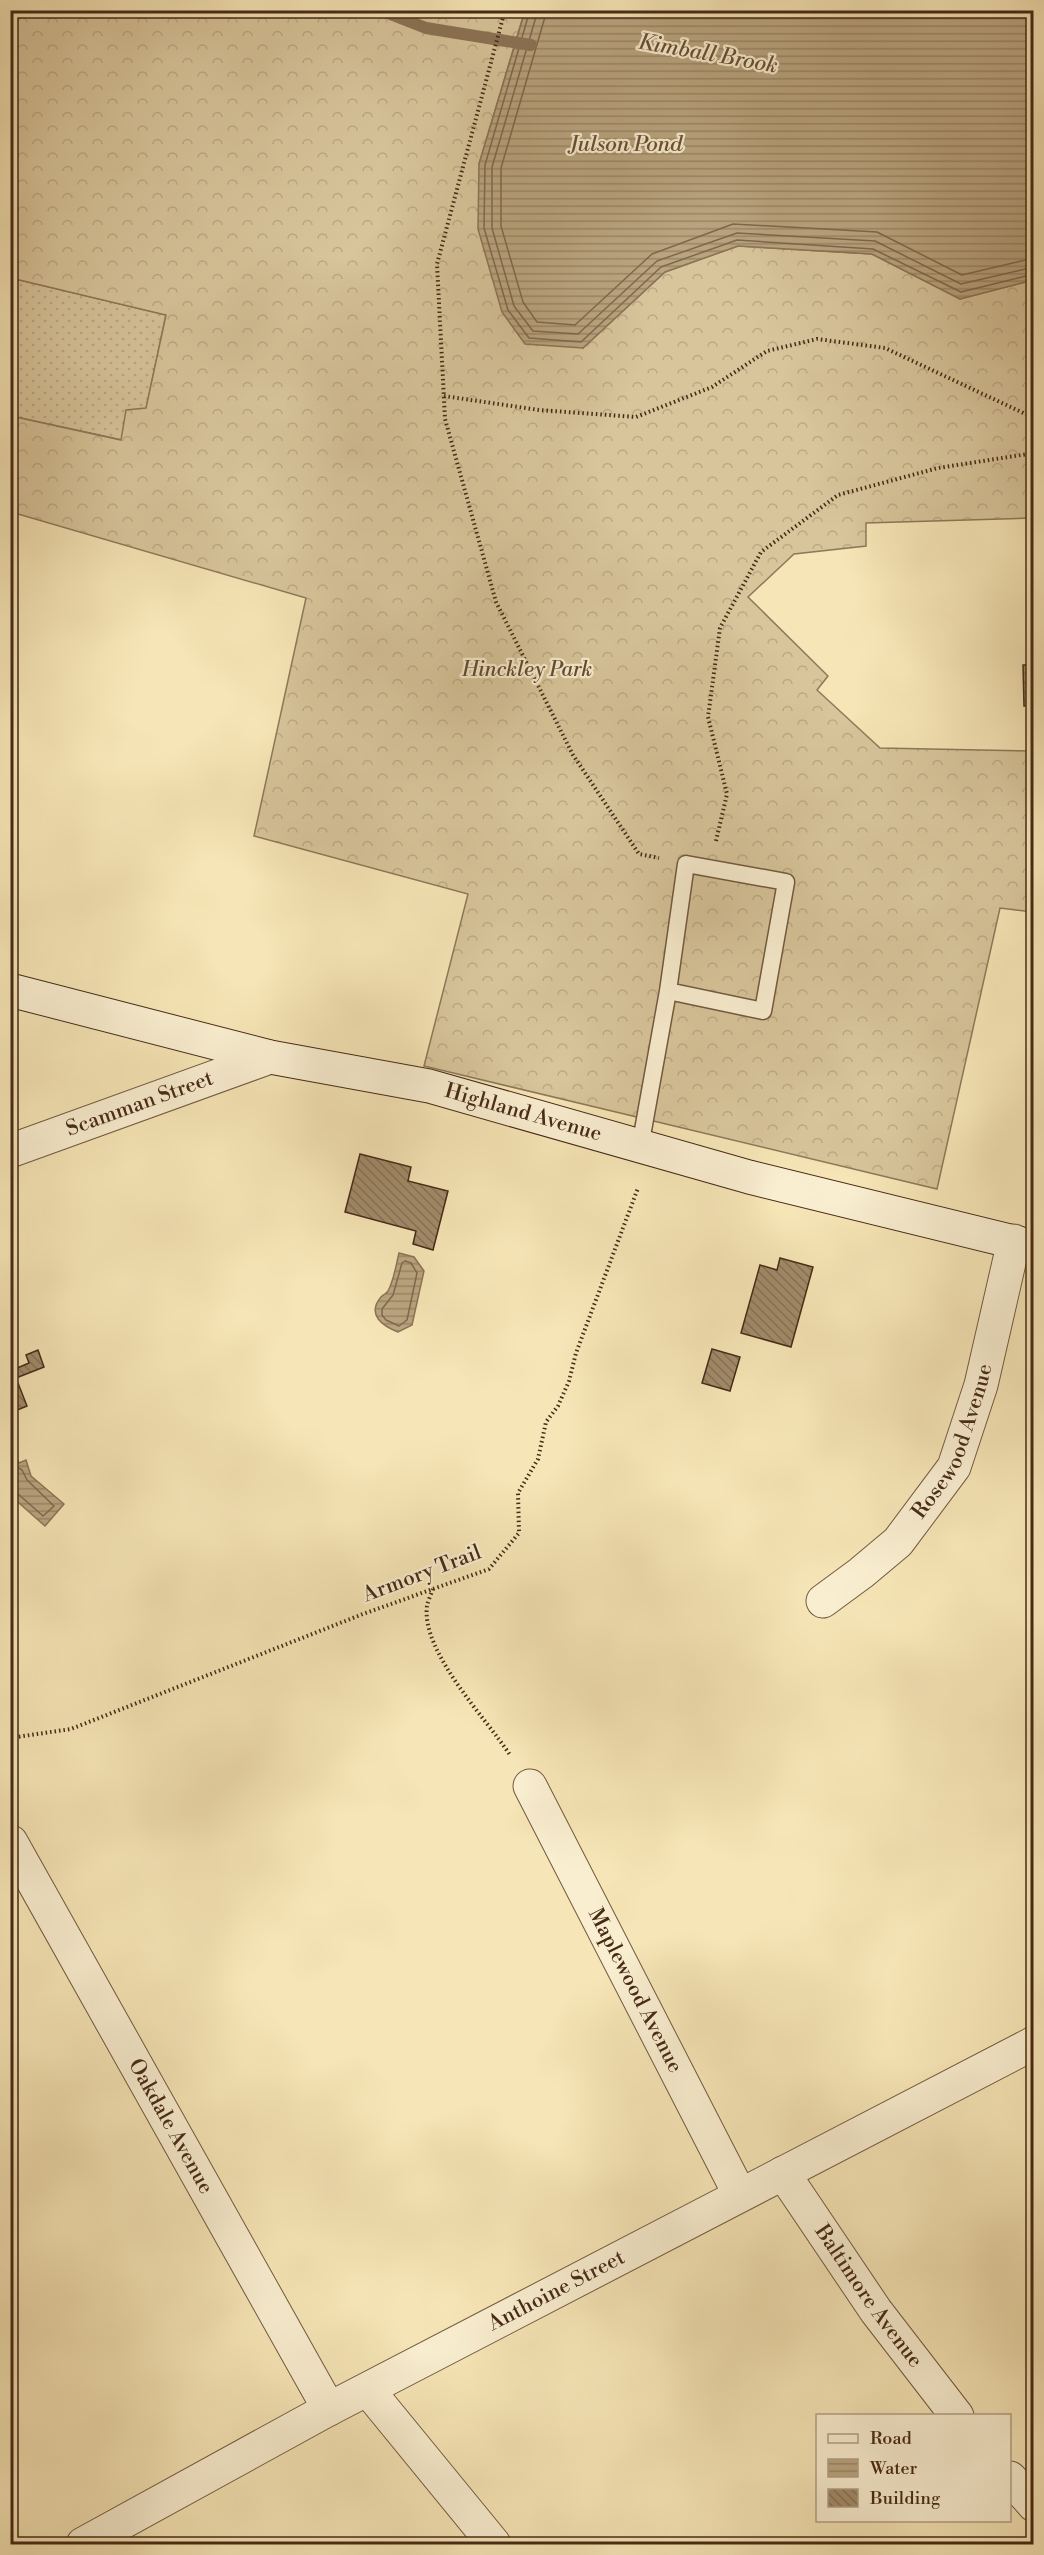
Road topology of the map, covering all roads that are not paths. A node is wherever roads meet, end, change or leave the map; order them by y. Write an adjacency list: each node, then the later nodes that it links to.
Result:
1 (10, 990): 3 (street, Highland Avenue)
2 (668, 991): 2 (lane); 4 (lane)
3 (270, 1057): 4 (street, Highland Avenue); 5 (street, Scamman Street)
4 (640, 1147): 6 (street, Highland Avenue)
5 (10, 1151)
6 (1024, 1244): 7 (street, Rosewood Avenue)
7 (823, 1600)
8 (530, 1786): 12 (street, Maplewood Avenue)
9 (11, 1842): 14 (street, Oakdale Avenue)
10 (1034, 2043): 11 (street, Anthoine Street)
11 (783, 2173): 12 (street, Anthoine Street); 15 (street, Baltimore Avenue)
12 (740, 2196): 13 (street, Anthoine Street)
13 (368, 2390): 14 (street, Anthoine Street); 19 (street)
14 (329, 2409): 18 (street, Anthoine Street)
15 (956, 2414)
16 (1011, 2479): 17 (street)
17 (1034, 2505)
18 (83, 2544)
19 (494, 2544)

